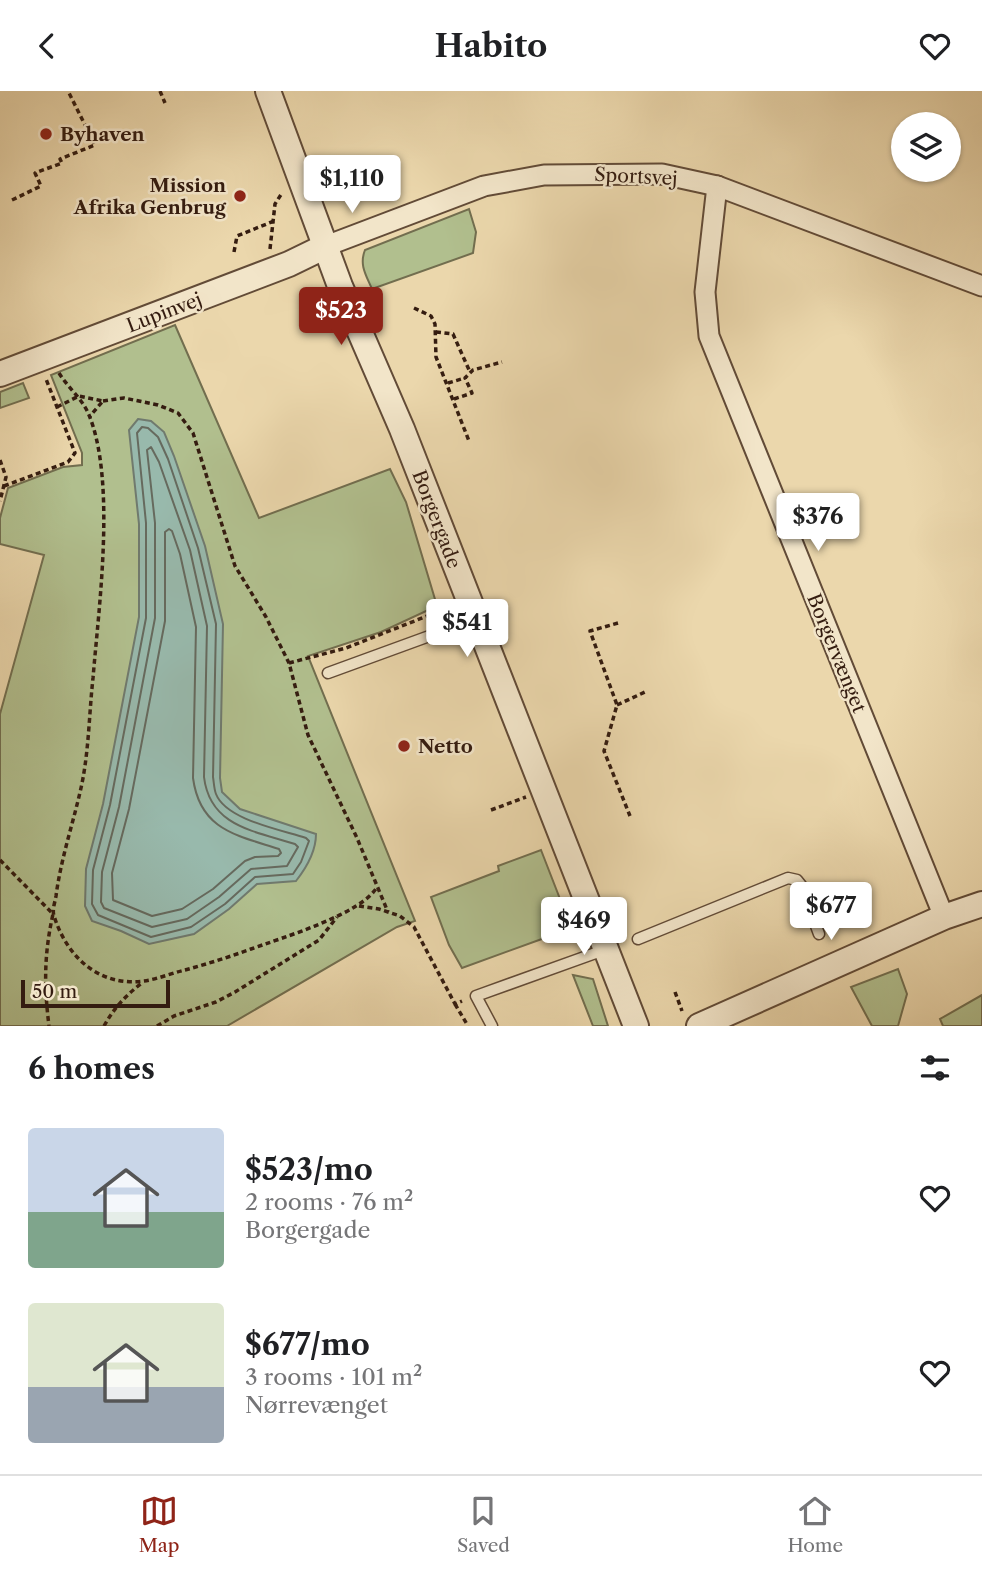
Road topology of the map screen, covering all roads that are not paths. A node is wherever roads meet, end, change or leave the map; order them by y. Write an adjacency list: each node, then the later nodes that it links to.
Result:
1 (268, 91): 3 (street, Borgergade)
2 (716, 185): 3 (street, Sportsvej); 4 (street, Sportsvej); 9 (street, Borgervænget)
3 (326, 246): 5 (street, Lupinvej); 6 (street, Borgergade)
4 (982, 286)
5 (0, 374)
6 (472, 610): 7 (lane); 12 (street, Borgergade)
7 (328, 673)
8 (982, 904): 9 (street)
9 (944, 916): 13 (street)
10 (819, 934): 11 (lane)
11 (638, 939)
12 (605, 950): 14 (lane); 15 (street, Borgergade)
13 (691, 1020)
14 (492, 1026)
15 (636, 1026)

